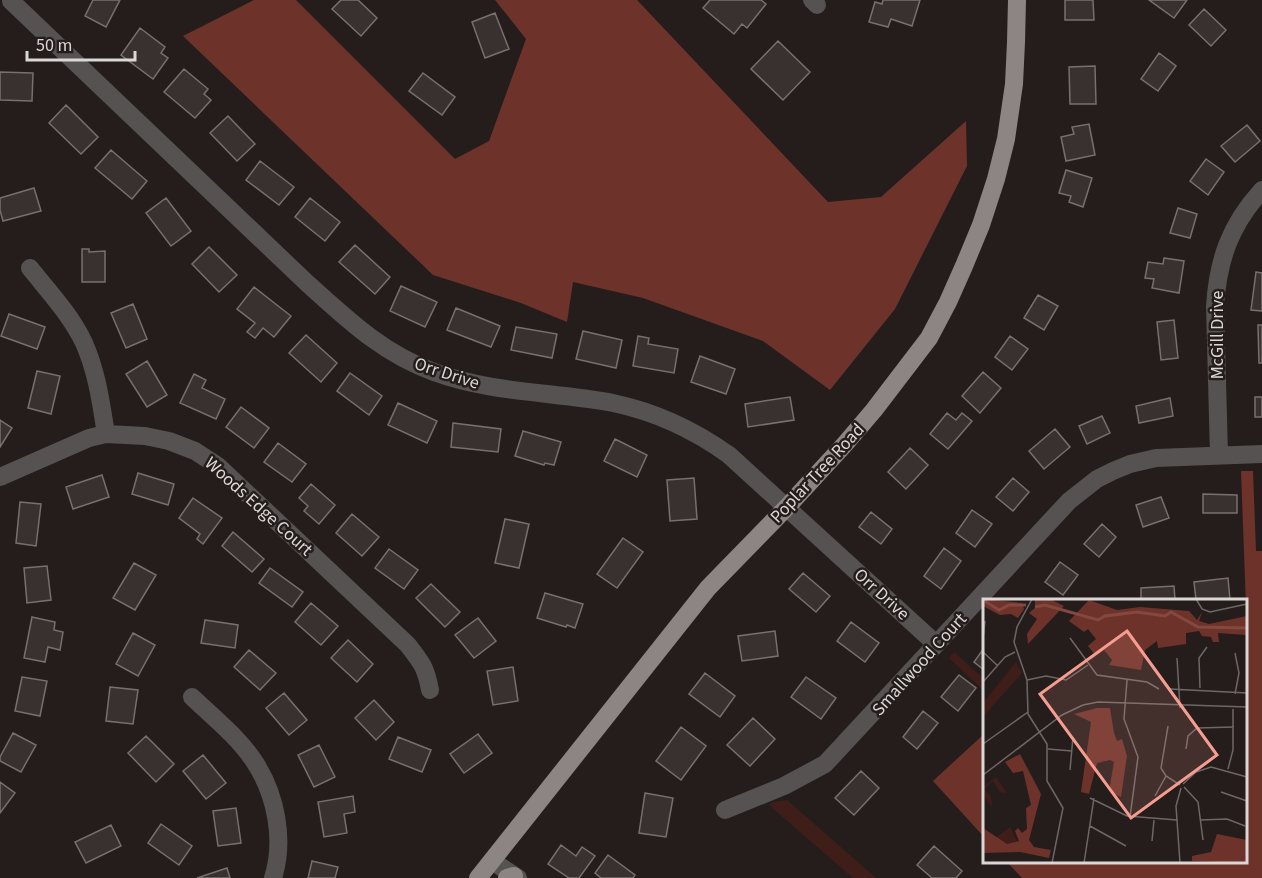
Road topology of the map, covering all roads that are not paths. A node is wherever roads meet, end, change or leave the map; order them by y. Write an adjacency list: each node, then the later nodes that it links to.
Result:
1 (1017, 0): 9 (main road, Poplar Tree Road)
2 (8, 4): 9 (street, Orr Drive)
3 (1262, 190): 7 (street, McGill Drive)
4 (30, 267): 5 (street)
5 (106, 434): 8 (street, Woods Edge Court); 11 (street, Woods Edge Court)
6 (1262, 454): 7 (street, Smallwood Court)
7 (1219, 455): 10 (street, Smallwood Court)
8 (0, 477)
9 (787, 507): 10 (street, Orr Drive); 14 (main road, Poplar Tree Road)
10 (936, 644): 13 (street, Smallwood Court)
11 (430, 690)
12 (192, 697): 16 (street)
13 (725, 810)
14 (492, 861): 15 (street); 17 (main road, Poplar Tree Road)
15 (513, 877)
16 (273, 878)
17 (478, 878)

